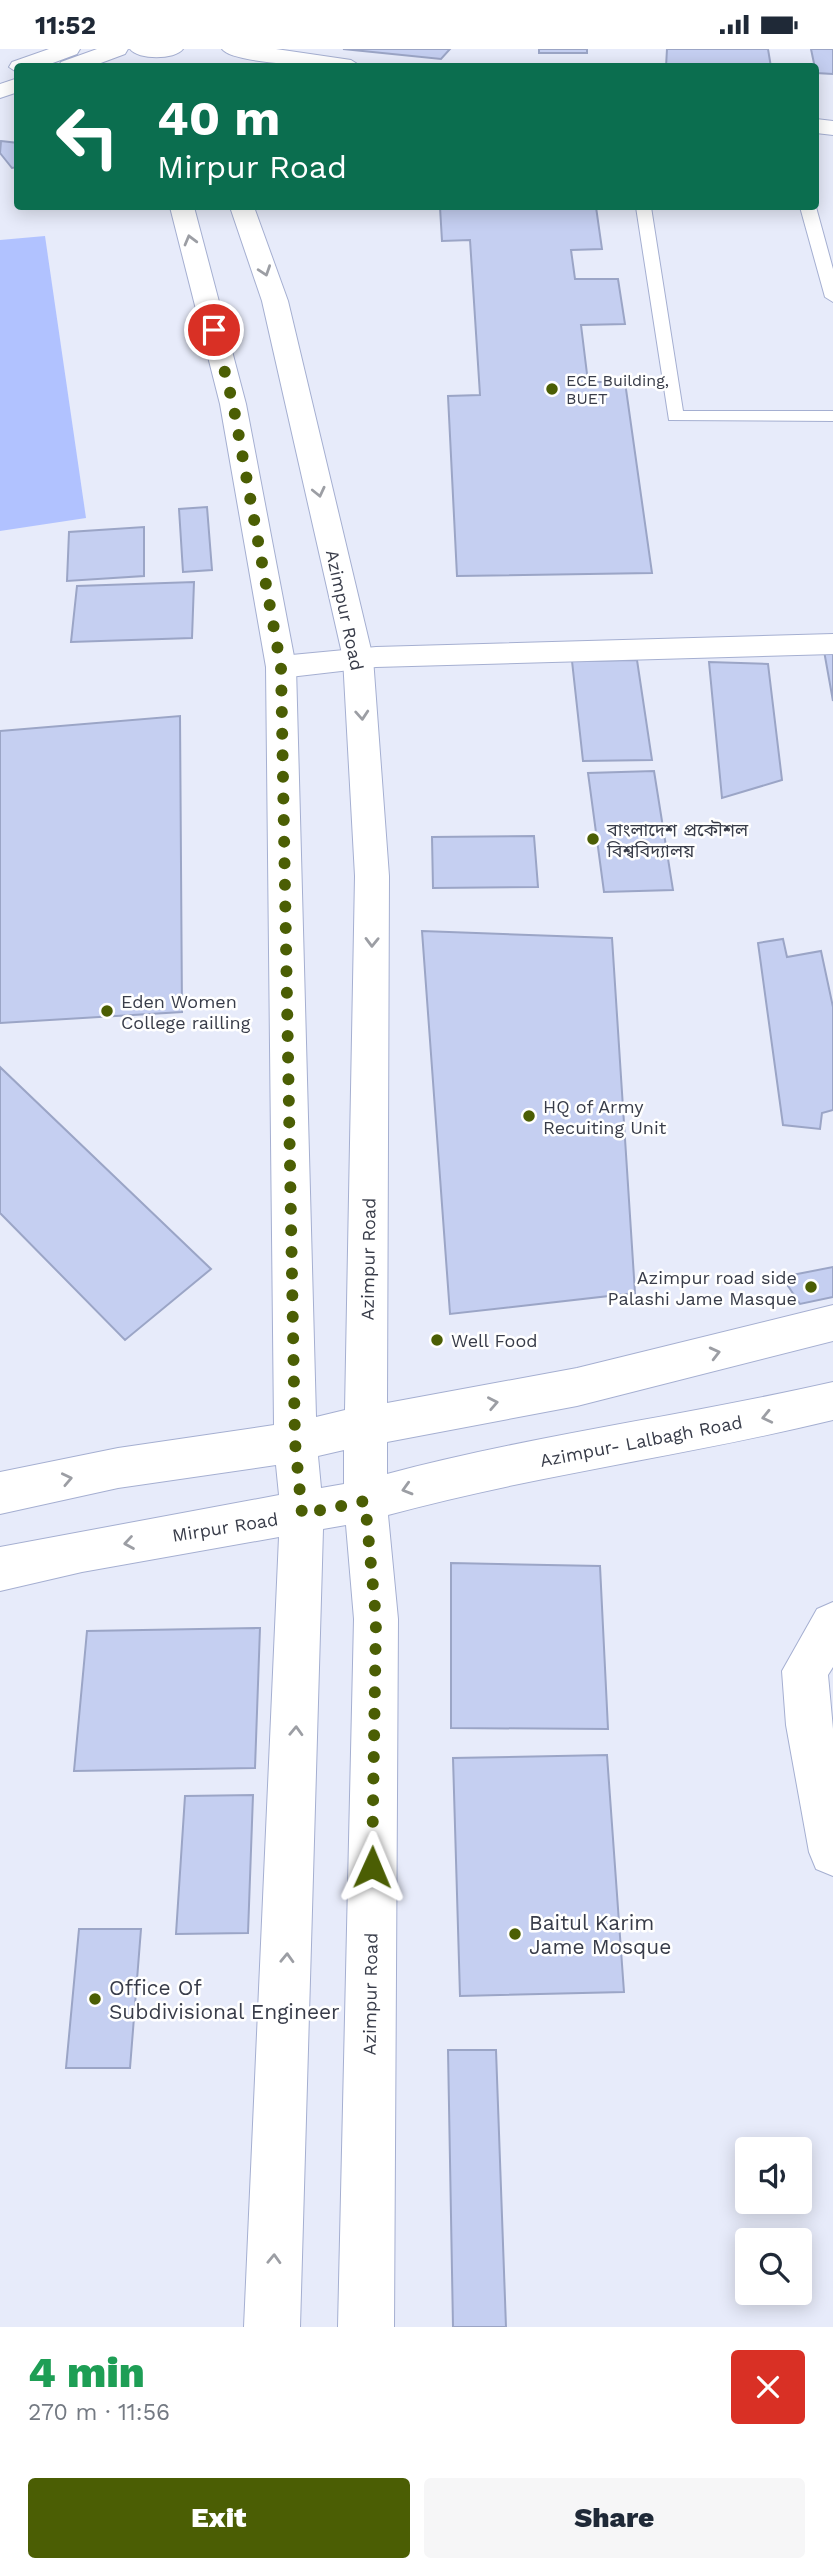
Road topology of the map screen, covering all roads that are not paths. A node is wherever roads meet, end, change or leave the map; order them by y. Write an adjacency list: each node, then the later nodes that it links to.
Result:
1 (69, 49): 6 (main road)
2 (117, 49): 7 (main road)
3 (140, 49): 5 (main road)
4 (233, 49): 8 (main road)
5 (183, 52)
6 (30, 63)
7 (80, 63)
8 (325, 63)
9 (183, 210): 17 (main road, one-way to 9)
10 (243, 210): 16 (main road, Azimpur Road, one-way to 16)
11 (643, 210): 14 (lane)
12 (809, 210): 13 (lane)
13 (833, 297)
14 (833, 416)
15 (833, 644): 16 (main road)
16 (358, 658): 17 (main road); 20 (main road, Azimpur Road, one-way to 20)
17 (281, 667): 21 (main road)
18 (833, 1323): 20 (main road, one-way to 18)
19 (833, 1401): 22 (main road, Azimpur- Lalbagh Road, one-way to 22)
20 (366, 1425): 21 (main road); 24 (main road, Azimpur Road)
21 (295, 1442): 23 (main road, one-way to 21); 25 (main road)
22 (449, 1478): 24 (main road, Mirpur Road, one-way to 24)
23 (0, 1493)
24 (365, 1501): 25 (main road, Mirpur Road); 30 (main road, Azimpur Road)
25 (302, 1514): 26 (main road, Mirpur Road, one-way to 26); 29 (main road, one-way to 25)
26 (0, 1569)
27 (833, 1625): 28 (main road)
28 (833, 1852)
29 (272, 2327)
30 (366, 2327)

